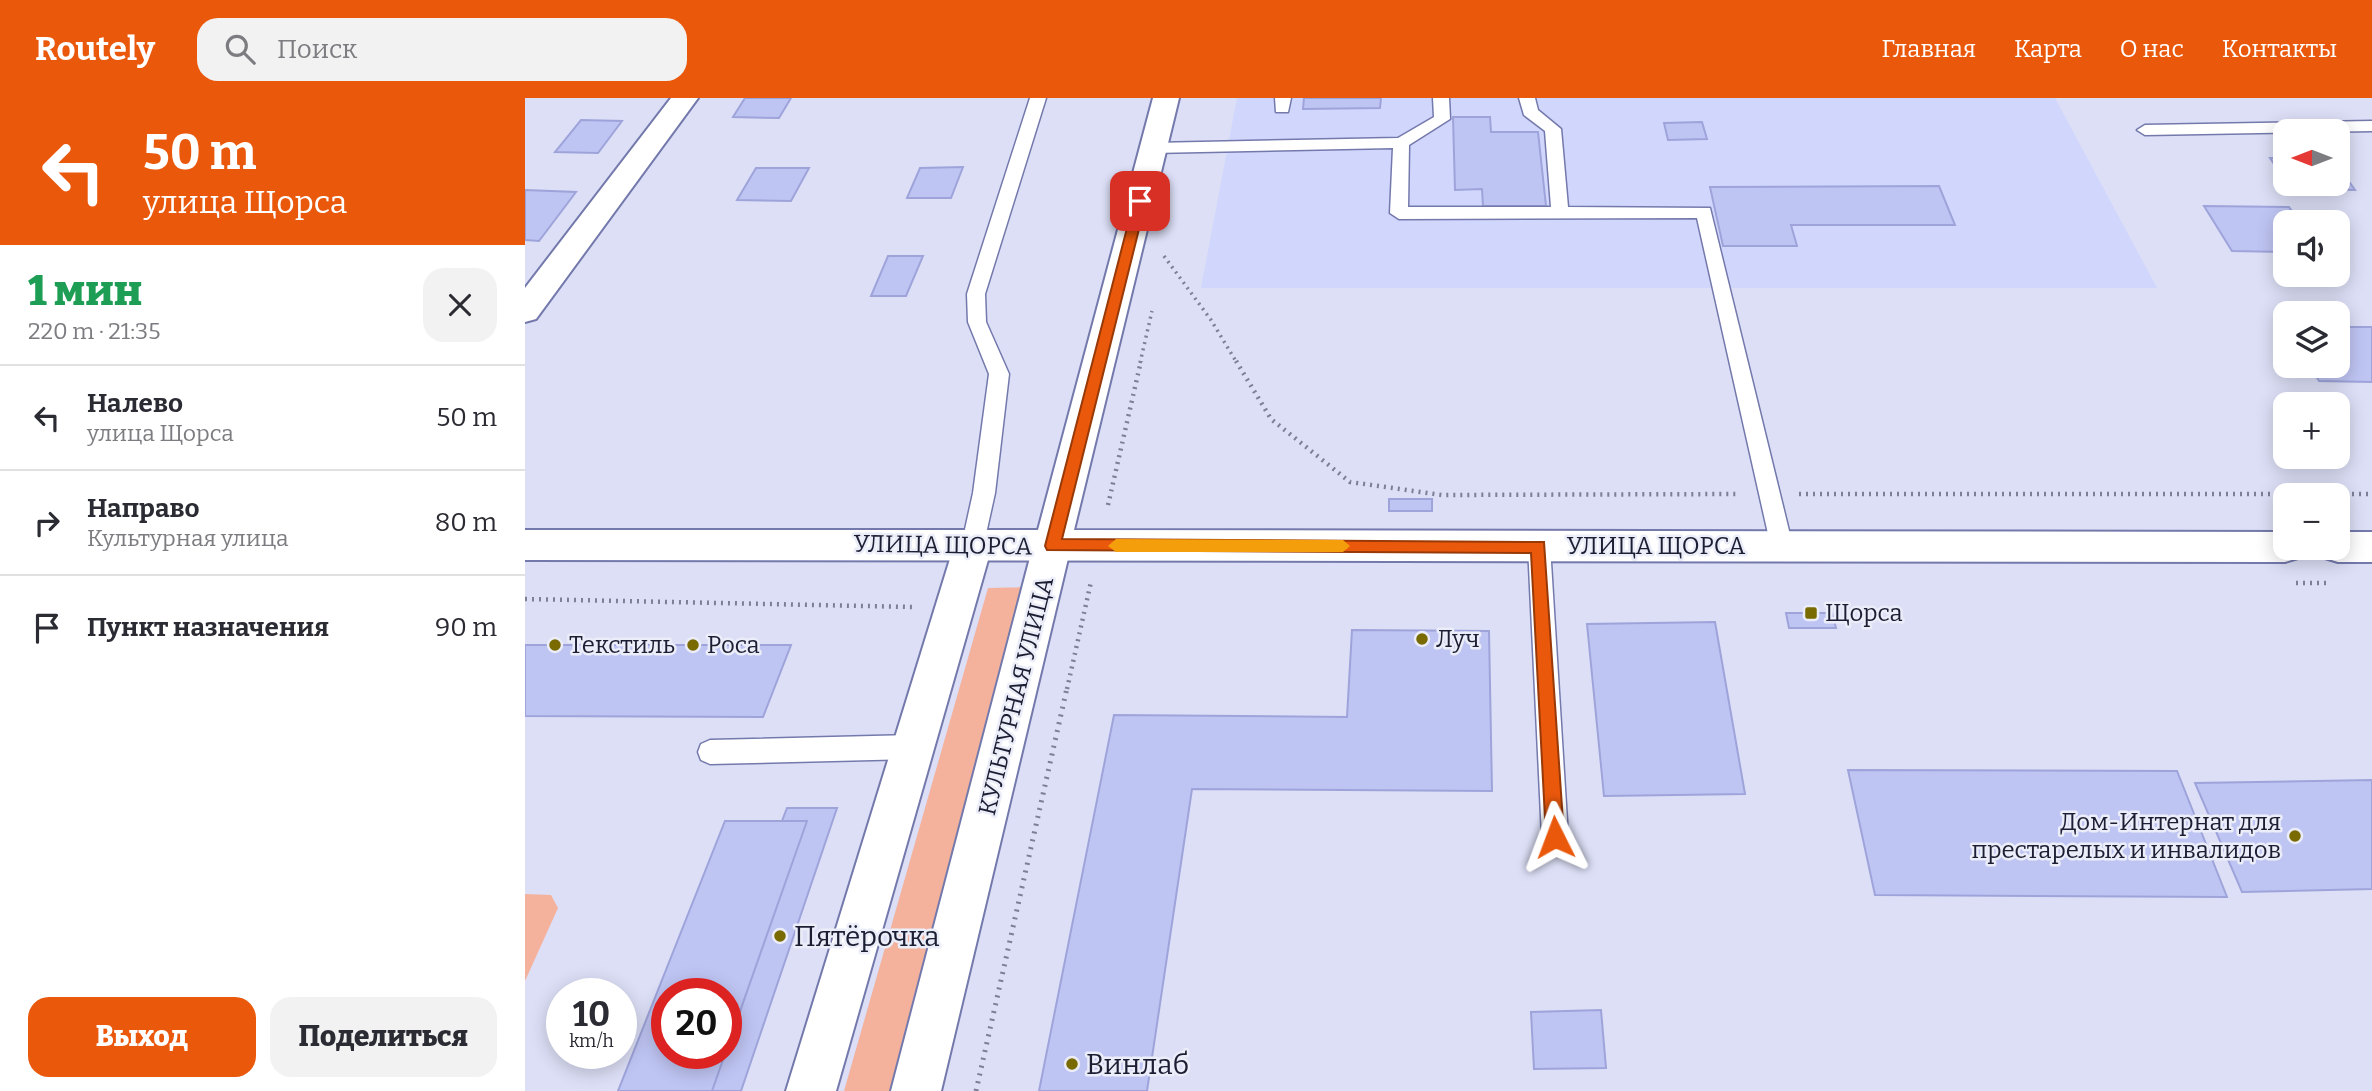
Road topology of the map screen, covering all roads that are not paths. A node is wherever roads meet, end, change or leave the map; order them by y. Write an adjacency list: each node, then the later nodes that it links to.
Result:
1 (685, 98): 11 (street)
2 (1038, 98): 13 (lane)
3 (1166, 98): 9 (street, КУЛЬТУРНАЯ УЛИЦА)
4 (1441, 98): 8 (lane)
5 (1527, 98): 10 (lane)
6 (2372, 126): 7 (lane)
7 (2145, 130)
8 (1401, 143): 9 (lane); 10 (lane)
9 (1153, 148): 14 (street, КУЛЬТУРНАЯ УЛИЦА)
10 (1560, 213): 16 (lane)
11 (525, 311)
12 (525, 545): 13 (street, УЛИЦА ЩОРСА)
13 (973, 545): 14 (street, УЛИЦА ЩОРСА); 20 (street)
14 (1052, 546): 15 (street, УЛИЦА ЩОРСА); 24 (street, КУЛЬТУРНАЯ УЛИЦА)
15 (1539, 546): 16 (street, УЛИЦА ЩОРСА); 22 (lane)
16 (1782, 547): 17 (street, УЛИЦА ЩОРСА)
17 (2273, 547)
18 (2350, 547): 19 (street)
19 (2372, 547)
20 (913, 747): 21 (lane); 23 (street)
21 (710, 752)
22 (1555, 837)
23 (811, 1091)
24 (916, 1091)

